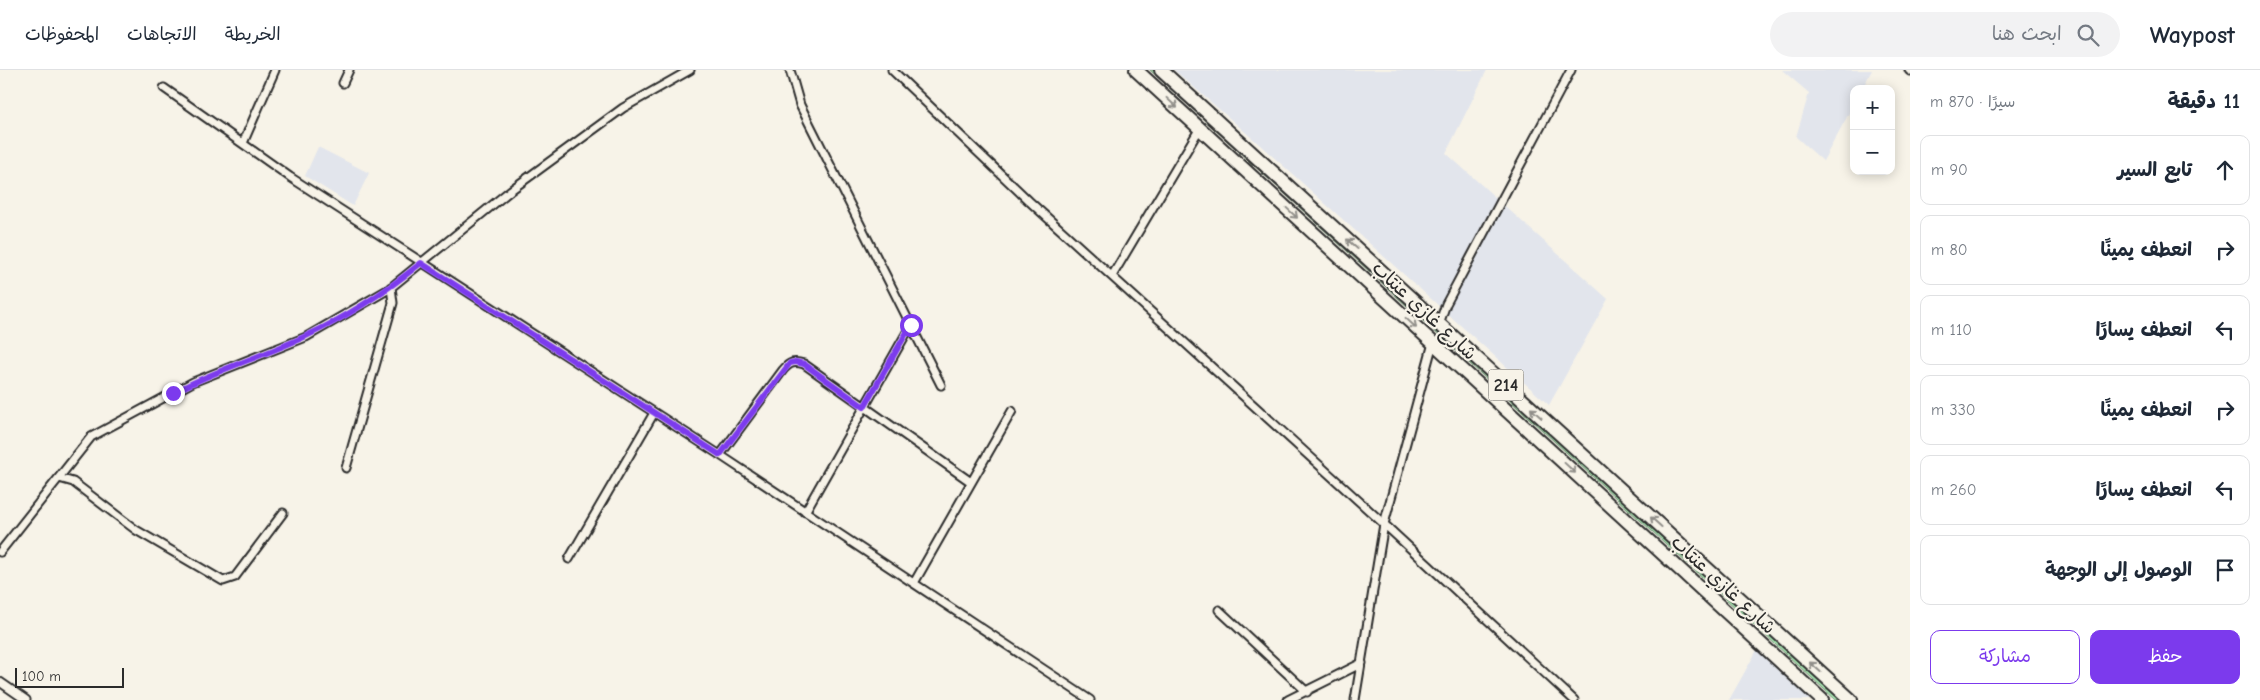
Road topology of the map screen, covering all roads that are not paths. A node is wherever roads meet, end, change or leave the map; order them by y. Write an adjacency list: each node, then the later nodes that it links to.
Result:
1 (275, 70): 12 (street)
2 (349, 70): 9 (street)
3 (690, 70): 13 (street)
4 (790, 70): 17 (street)
5 (892, 70): 14 (street)
6 (1136, 70): 11 (highway, شارع غازي عنتاب / 214, one-way to 11)
7 (1162, 70): 16 (highway, 214, one-way to 7)
8 (1571, 70): 16 (street)
9 (343, 83)
10 (164, 88): 12 (street)
11 (1200, 128): 14 (street); 18 (highway, شارع غازي عنتاب / 214, one-way to 18)
12 (242, 143): 13 (street)
13 (421, 263): 15 (street); 22 (street)
14 (1112, 276): 29 (street)
15 (391, 287): 24 (street); 25 (street)
16 (1439, 324): 43 (highway, 214, one-way to 16)
17 (911, 325): 19 (street); 20 (street)
18 (1434, 343): 29 (street); 42 (highway, شارع غازي عنتاب / 214, one-way to 42)
19 (941, 385)
20 (864, 407): 23 (street); 26 (street); 27 (street)
21 (1012, 411): 26 (street)
22 (654, 413): 23 (street); 31 (street)
23 (720, 455): 27 (street)
24 (346, 468)
25 (59, 478): 28 (street); 30 (street)
26 (971, 482): 32 (street)
27 (805, 512): 32 (street)
28 (283, 513)
29 (1384, 524): 34 (street); 41 (street)
30 (0, 552)
31 (569, 559)
32 (914, 583): 38 (street)
33 (1219, 610): 36 (street)
34 (1362, 663): 36 (street); 40 (street)
35 (0, 682): 37 (street)
36 (1307, 692): 39 (street)
37 (26, 700)
38 (1090, 700)
39 (1288, 700)
40 (1355, 700)
41 (1574, 700)
42 (1822, 700)
43 (1851, 700)

